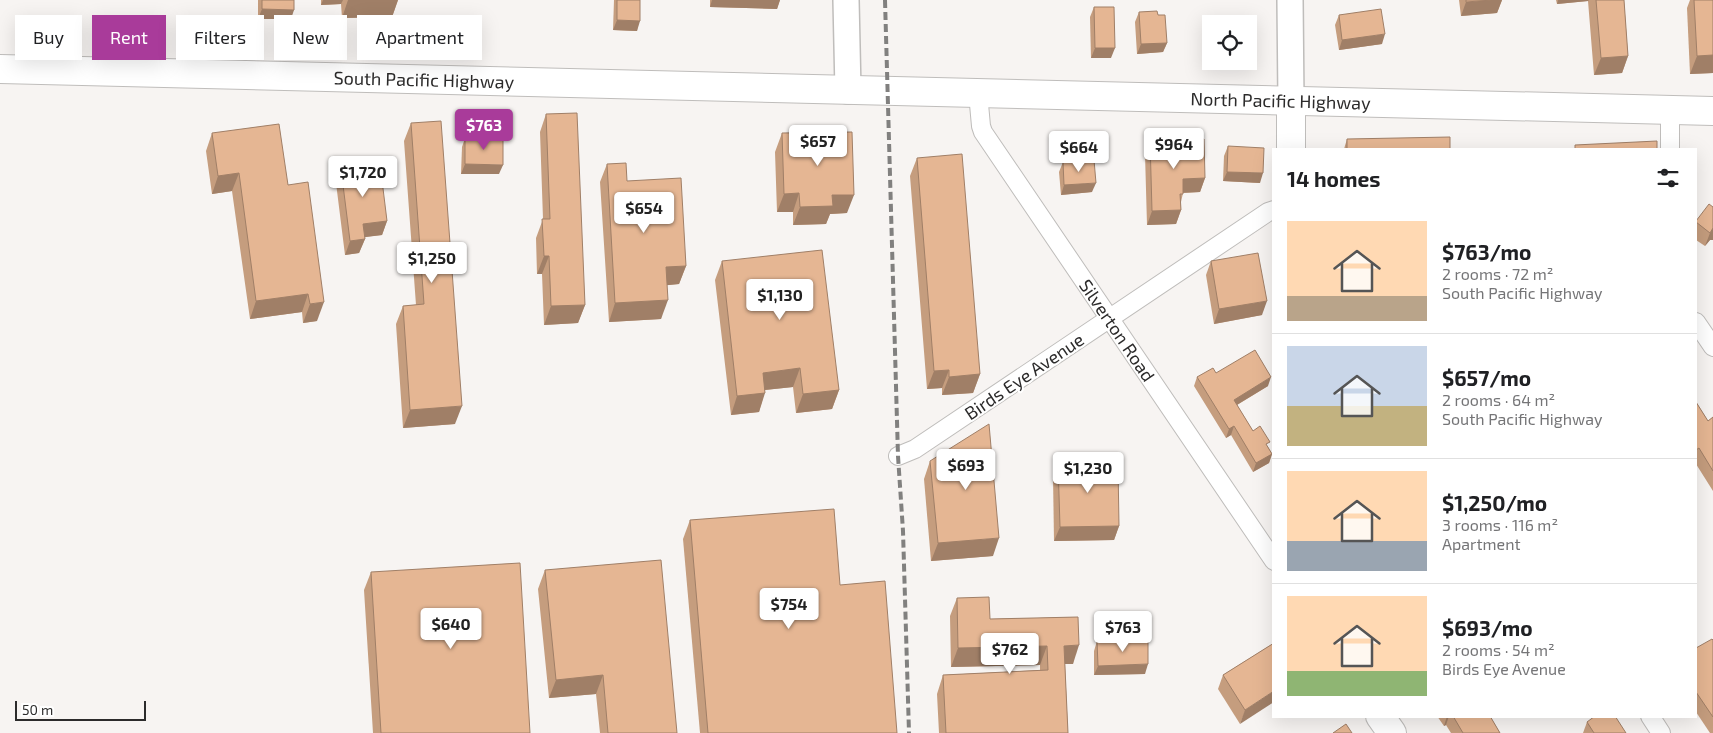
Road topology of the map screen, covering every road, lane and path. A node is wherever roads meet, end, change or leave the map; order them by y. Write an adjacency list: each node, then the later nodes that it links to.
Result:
1 (846, 0): 4 (main road)
2 (1290, 0): 6 (main road)
3 (0, 69): 4 (main road, South Pacific Highway)
4 (848, 91): 5 (main road, North Pacific Highway)
5 (978, 93): 6 (main road, North Pacific Highway); 12 (street, Silverton Road)
6 (1291, 101): 7 (main road, North Pacific Highway); 9 (main road)
7 (1670, 110): 8 (main road, North Pacific Highway); 10 (street)
8 (1713, 111)
9 (1291, 148)
10 (1670, 148)
11 (1272, 211): 12 (street, Birds Eye Avenue)
12 (1109, 319): 15 (street, Birds Eye Avenue); 16 (street, Silverton Road)
13 (1697, 323): 14 (street)
14 (1713, 346)
15 (898, 456)
16 (1272, 558)
17 (1381, 718): 19 (main road)
18 (1651, 718): 20 (street)
19 (1392, 733)
20 (1661, 733)

